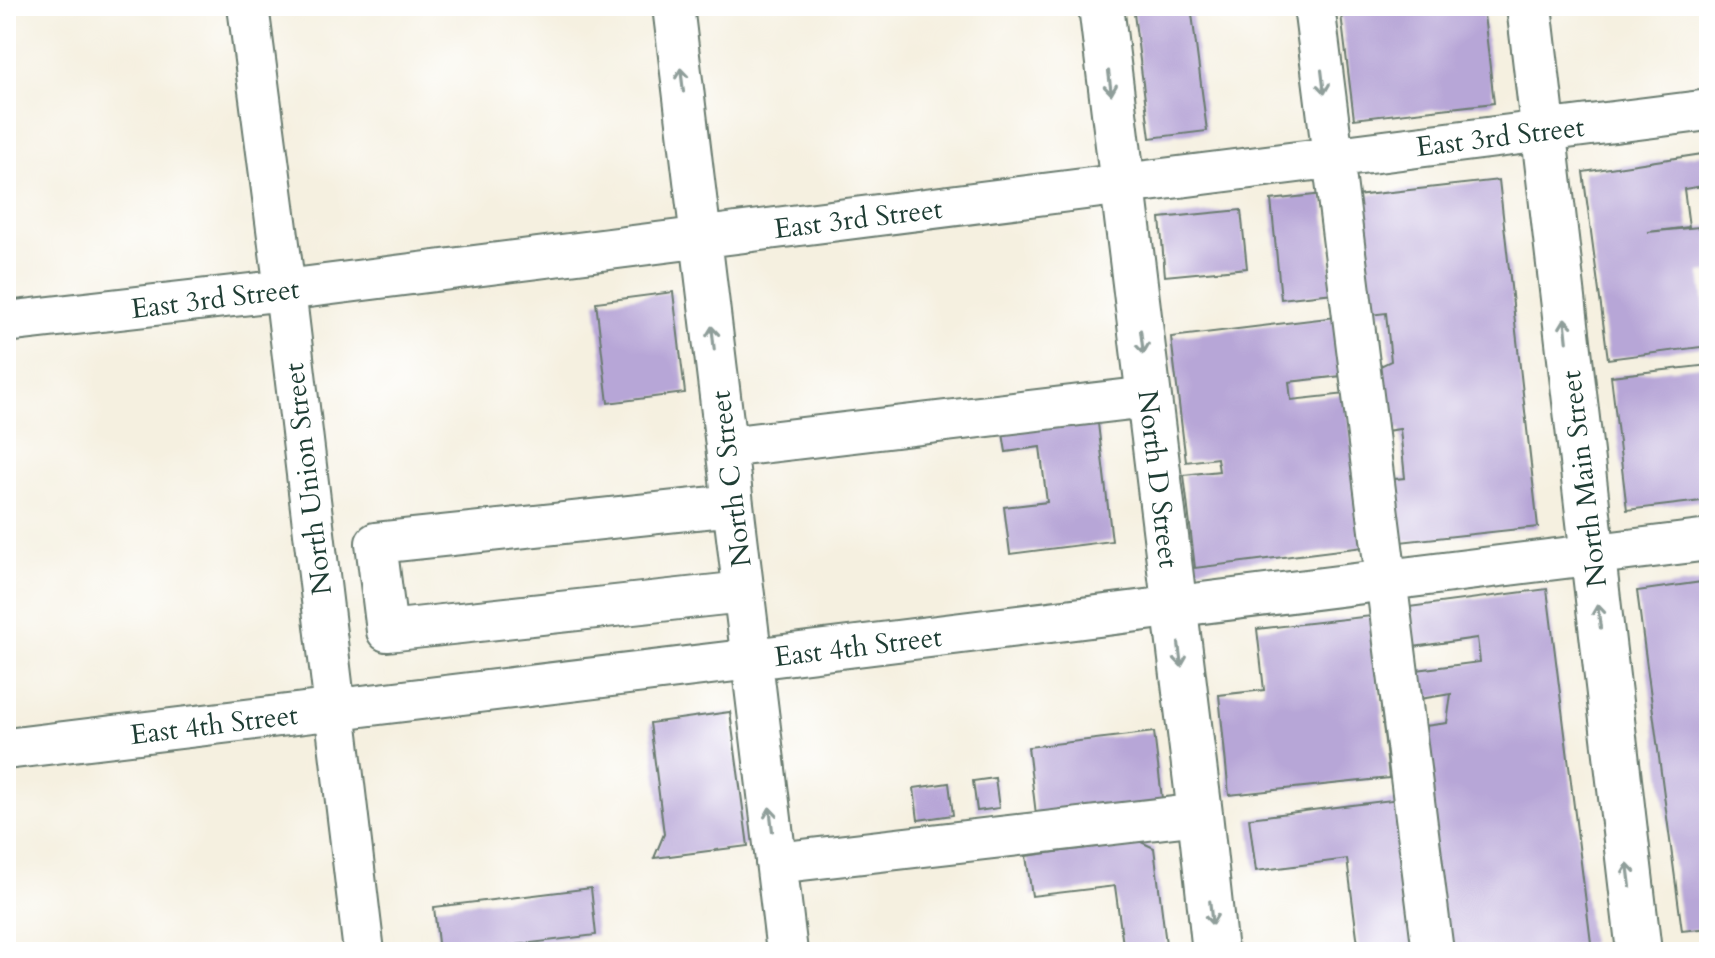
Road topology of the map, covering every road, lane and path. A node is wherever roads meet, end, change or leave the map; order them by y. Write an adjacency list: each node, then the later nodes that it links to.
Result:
1 (248, 6): 11 (street, North Union Street)
2 (673, 6): 10 (street, North C Street, one-way to 2)
3 (1101, 6): 9 (main road, North D Street, one-way to 9)
4 (1314, 6): 8 (street, one-way to 8)
5 (1529, 6): 7 (main road, North Main Street)
6 (1709, 110): 7 (street, East 3rd Street)
7 (1543, 130): 8 (street, East 3rd Street); 17 (main road, North Main Street, one-way to 7)
8 (1333, 157): 9 (street, East 3rd Street); 18 (street)
9 (1123, 185): 10 (street, East 3rd Street); 13 (main road, North D Street, one-way to 13)
10 (701, 237): 11 (street, East 3rd Street); 14 (street, North C Street, one-way to 10)
11 (285, 290): 12 (street, East 3rd Street); 22 (street, North Union Street)
12 (6, 322)
13 (1148, 397): 14 (street); 20 (main road, North D Street)
14 (726, 447): 15 (street, North C Street)
15 (733, 505): 19 (street, North C Street); 19 (street)
16 (1709, 540): 17 (street, East 4th Street)
17 (1592, 555): 18 (street, East 4th Street); 30 (main road, North Main Street, one-way to 17)
18 (1386, 580): 20 (street, East 4th Street); 29 (street)
19 (743, 592): 21 (street, North C Street)
20 (1175, 607): 21 (street, East 4th Street); 24 (main road, North D Street, one-way to 24)
21 (752, 659): 22 (street, East 4th Street); 25 (street, North C Street, one-way to 21)
22 (334, 709): 23 (street, East 4th Street); 26 (street, North Union Street)
23 (6, 749)
24 (1200, 814): 25 (street); 28 (main road, North D Street, one-way to 28)
25 (776, 863): 27 (street, North C Street)
26 (364, 952)
27 (787, 952)
28 (1215, 952)
29 (1433, 952)
30 (1639, 952)

